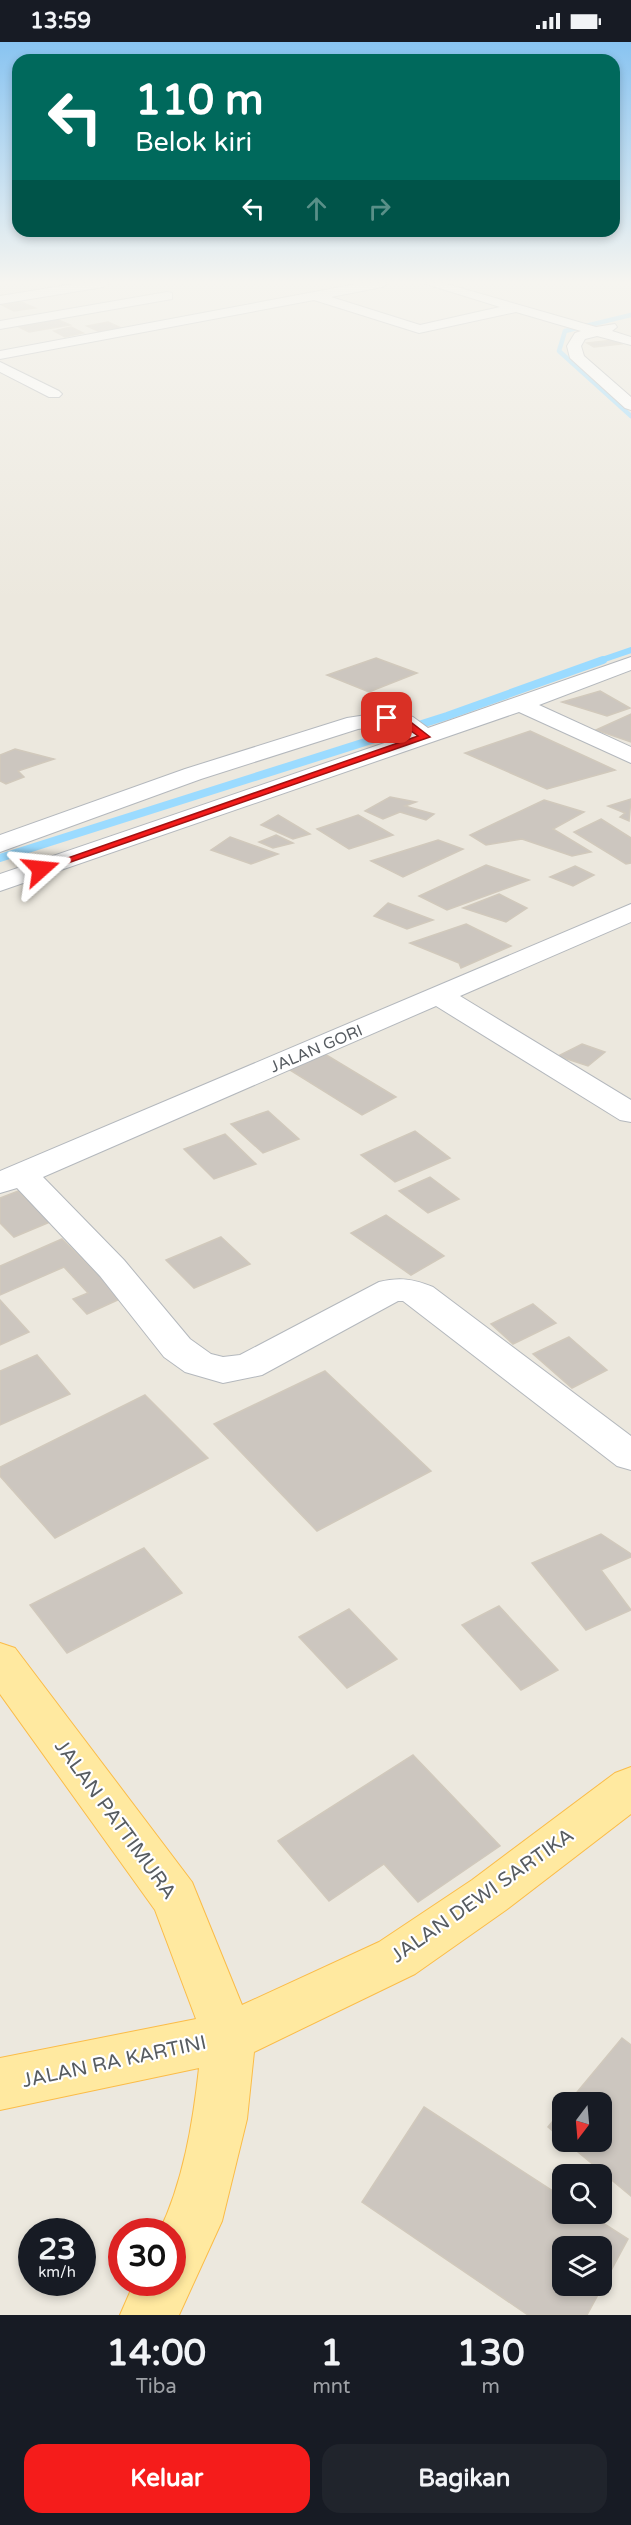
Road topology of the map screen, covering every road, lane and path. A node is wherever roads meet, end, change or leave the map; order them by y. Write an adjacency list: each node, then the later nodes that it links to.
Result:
1 (44, 389): 3 (street)
2 (613, 389): 4 (street)
3 (54, 394)
4 (631, 405)
5 (631, 663): 6 (street)
6 (520, 704): 7 (street); 8 (street)
7 (417, 731): 9 (street); 10 (street)
8 (631, 756)
9 (0, 844)
10 (0, 883)
11 (631, 912): 12 (street, JALAN GORI)
12 (438, 995): 13 (street); 14 (street, JALAN GORI)
13 (631, 1113)
14 (11, 1178): 15 (street)
15 (631, 1456)
16 (0, 1660): 18 (main road, JALAN PATTIMURA)
17 (631, 1787): 18 (main road, JALAN DEWI SARTIKA)
18 (229, 2037): 19 (main road, JALAN RA KARTINI); 20 (main road, JALAN PATTIMURA)
19 (0, 2084)
20 (186, 2237)
21 (158, 2296): 22 (main road)
22 (149, 2315)

